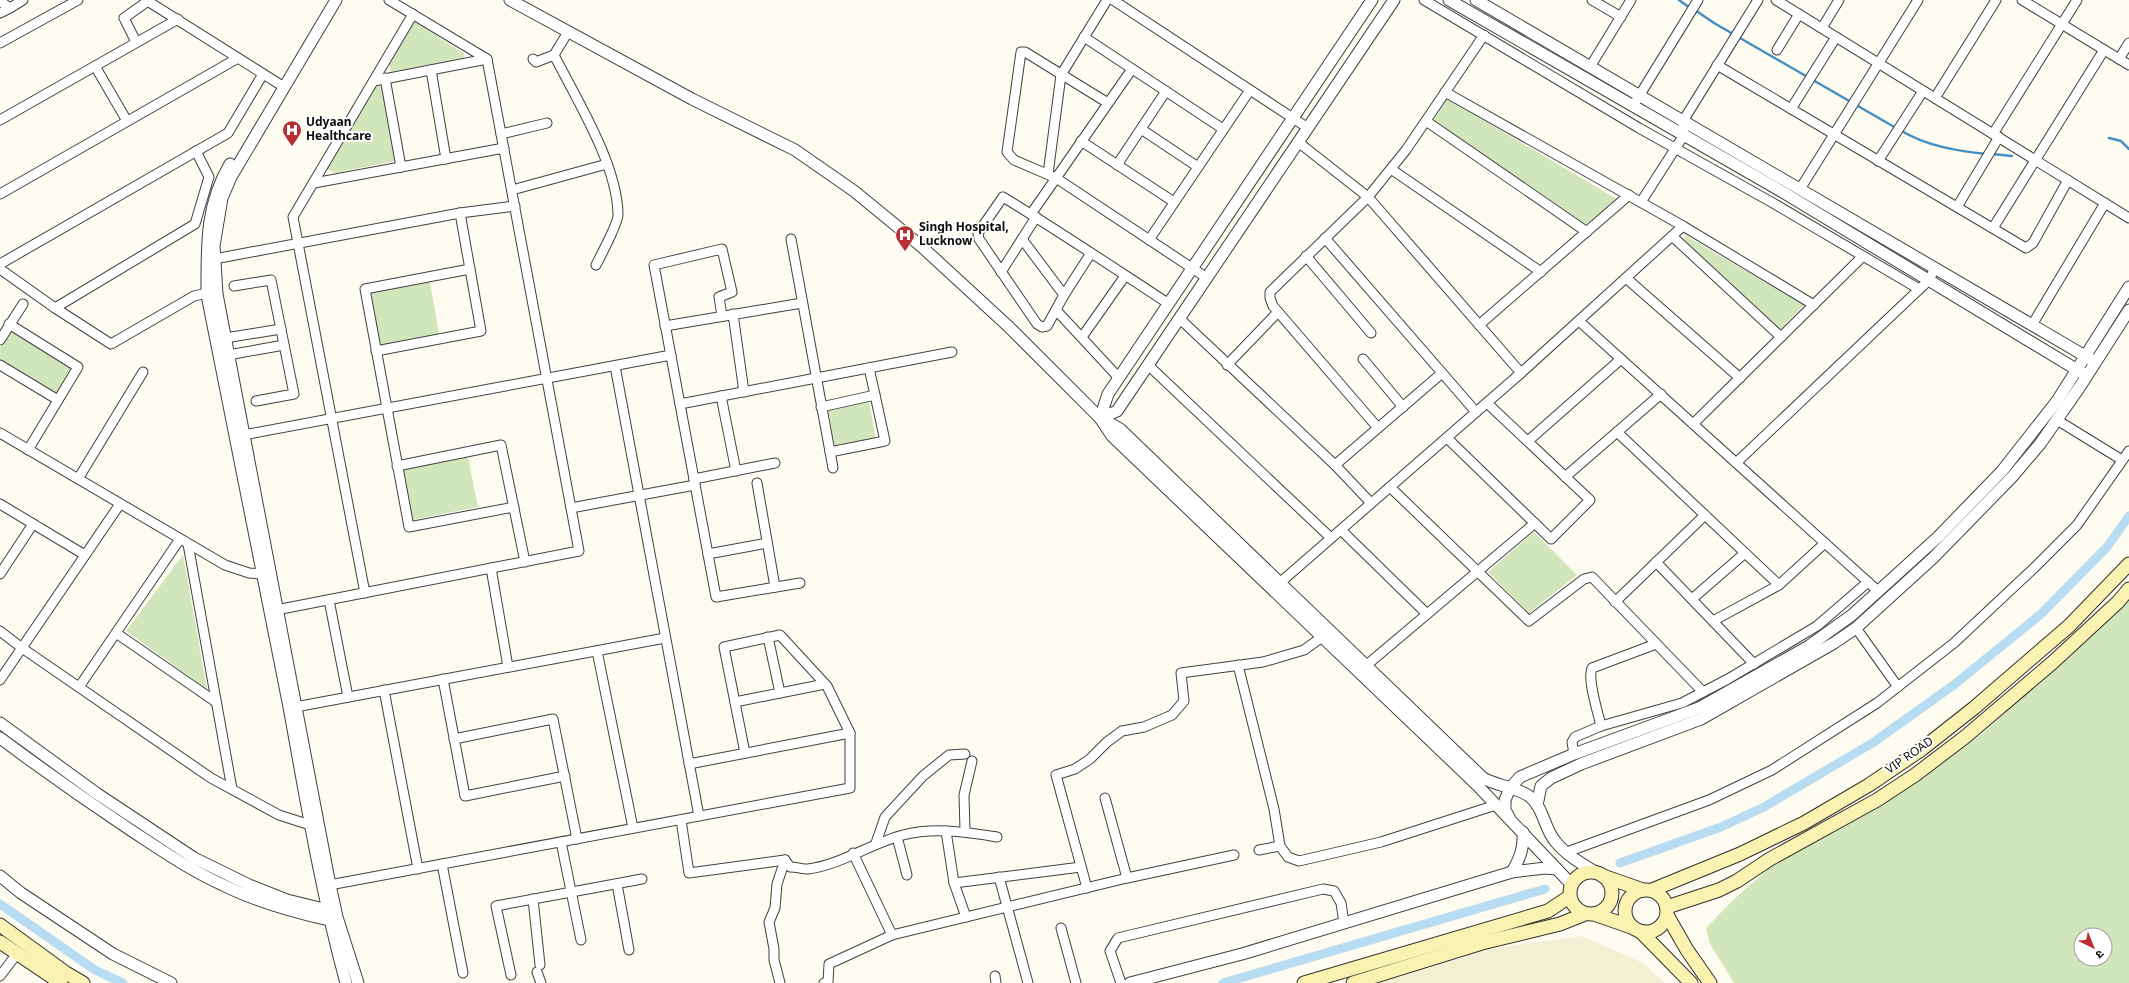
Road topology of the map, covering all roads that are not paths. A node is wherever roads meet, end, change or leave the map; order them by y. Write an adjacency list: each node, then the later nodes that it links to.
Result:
1 (23, 0): 26 (street)
2 (78, 0): 39 (street)
3 (328, 0): 59 (street)
4 (336, 0): 59 (street)
5 (389, 0): 28 (street)
6 (510, 0): 34 (street)
7 (1107, 0): 36 (street)
8 (1113, 0): 60 (street)
9 (1372, 0): 69 (street)
10 (1394, 0): 75 (street)
11 (1424, 0): 35 (street)
12 (1449, 0): 67 (street)
13 (1476, 0): 52 (street)
14 (1592, 0): 30 (street)
15 (1631, 0): 30 (street)
16 (1758, 0): 49 (street)
17 (1776, 0): 29 (street)
18 (1839, 0): 33 (street)
19 (1918, 0): 48 (street)
20 (1996, 0): 65 (street)
21 (2022, 0): 32 (street)
22 (2077, 0): 32 (street)
23 (0, 1): 26 (street)
24 (147, 1): 31 (street); 38 (street)
25 (1697, 2): 64 (street)
26 (10, 8): 27 (street)
27 (0, 13)
28 (413, 14): 45 (street); 58 (street)
29 (1799, 14): 33 (street); 41 (street)
30 (1621, 17): 52 (street)
31 (178, 19): 38 (street); 44 (street)
32 (2062, 24): 42 (street); 81 (street)
33 (1822, 28): 37 (street)
34 (568, 32): 43 (street); 198 (street)
35 (1484, 35): 63 (street); 85 (street)
36 (1084, 37): 53 (street); 56 (street)
37 (1836, 37): 48 (street); 68 (street)
38 (136, 42): 51 (street)
39 (0, 43)
40 (2129, 43): 47 (street)
41 (1777, 50)
42 (2104, 50): 47 (street); 88 (street)
43 (554, 56): 46 (street); 90 (street)
44 (238, 58): 55 (street); 71 (street)
45 (487, 59): 54 (street); 78 (street)
46 (533, 59)
47 (2119, 59): 50 (street)
48 (1878, 63): 62 (street); 80 (street)
49 (1717, 65): 68 (street); 73 (street)
50 (2129, 65)
51 (95, 66): 70 (street); 71 (street)
52 (1590, 67): 64 (street)
53 (1132, 68): 61 (street); 66 (street)
54 (431, 70): 57 (street); 87 (street)
55 (263, 74): 59 (street); 86 (street)
56 (1061, 75): 66 (street); 95 (street); 95 (street)
57 (385, 78): 58 (street); 92 (street)
58 (374, 80): 97 (street)
59 (281, 85): 123 (street)
60 (1250, 90): 69 (street); 77 (street)
61 (1166, 91): 76 (street); 77 (street)
62 (1923, 91): 65 (street); 89 (street)
63 (1446, 92): 72 (street); 101 (street)
64 (1639, 96): 67 (street); 73 (street)
65 (1935, 98): 81 (street)
66 (1108, 102): 82 (street)
67 (1633, 106): 79 (street)
68 (1790, 109): 80 (street)
69 (1293, 118): 75 (street); 127 (street)
70 (0, 120)
71 (127, 121): 100 (street)
72 (1426, 121): 94 (street); 113 (street)
73 (1682, 121): 79 (street); 99 (street)
74 (547, 123): 78 (street)
75 (1308, 128): 83 (street)
76 (1141, 129): 91 (street); 93 (street)
77 (1223, 129): 93 (street)
78 (501, 134): 84 (street)
79 (1684, 135): 85 (street); 135 (street)
80 (1834, 135): 89 (street); 99 (street)
81 (1996, 136): 88 (street); 107 (street)
82 (1081, 141): 91 (street); 95 (street)
83 (1298, 142): 102 (street); 133 (street)
84 (504, 148): 87 (street); 98 (street)
85 (1675, 148): 104 (street); 122 (street)
86 (196, 151): 124 (street); 145 (street)
87 (446, 159): 92 (street)
88 (2035, 160): 96 (street); 112 (street)
89 (1878, 161): 107 (street)
90 (607, 164): 98 (street); 125 (street)
91 (1117, 165): 103 (street)
92 (401, 167): 97 (street)
93 (1198, 167): 103 (street)
94 (1391, 169): 102 (street); 131 (street)
95 (1052, 176): 109 (street); 118 (street)
96 (2068, 180): 105 (street); 112 (street)
97 (314, 183): 119 (street)
98 (512, 190): 106 (street)
99 (1800, 190): 128 (street)
100 (0, 194)
101 (1629, 195): 104 (street); 113 (street)
102 (1368, 197): 115 (street); 154 (street)
103 (1174, 202): 118 (street)
104 (1641, 202): 111 (street)
105 (2105, 203): 110 (street); 155 (street)
106 (515, 206): 108 (street); 182 (street)
107 (1957, 207): 112 (street)
108 (460, 213): 119 (street); 129 (street)
109 (1034, 216): 117 (street); 120 (street); 130 (street)
110 (2129, 218)
111 (1683, 226): 114 (street); 144 (street)
112 (1993, 228)
113 (1587, 232): 131 (street)
114 (1672, 236): 134 (street); 161 (street)
115 (1325, 238): 121 (street); 179 (street)
116 (791, 239): 141 (street)
117 (1022, 239): 130 (street); 140 (street)
118 (1149, 240): 127 (street)
119 (298, 243): 123 (street); 199 (street)
120 (1091, 253): 132 (street); 140 (street)
121 (1306, 256): 148 (street); 158 (street)
122 (1863, 256): 138 (street); 144 (street)
123 (211, 260): 139 (street); 160 (street)
124 (0, 264)
125 (596, 264)
126 (0, 268): 145 (street)
127 (1192, 268): 133 (street); 143 (street)
128 (1935, 268): 135 (street); 155 (street)
129 (470, 269): 164 (street); 164 (street)
130 (1002, 272): 146 (street)
131 (1541, 272): 154 (street)
132 (1125, 276): 143 (street); 159 (street)
133 (1207, 278): 151 (street)
134 (1626, 278): 152 (street); 185 (street)
135 (1929, 280): 138 (street); 177 (street)
136 (234, 286): 157 (street)
137 (2129, 287): 168 (street)
138 (1919, 289): 212 (street)
139 (208, 293): 145 (street); 205 (street)
140 (1064, 295): 146 (street)
141 (802, 303): 149 (street); 183 (street)
142 (23, 304): 153 (street)
143 (1168, 304): 184 (street)
144 (1814, 305): 161 (street)
145 (54, 308)
146 (1056, 310): 159 (street)
147 (2129, 310): 171 (street)
148 (1278, 312): 174 (street); 202 (street)
149 (733, 314): 150 (street); 186 (street)
150 (722, 316): 156 (street); 156 (street)
151 (1179, 318): 173 (street); 174 (street)
152 (1579, 321): 169 (street); 180 (street)
153 (9, 324): 162 (street); 190 (street)
154 (1480, 325): 180 (street)
155 (2032, 325): 168 (street)
156 (665, 326): 167 (street)
157 (281, 329): 160 (street); 163 (street)
158 (1371, 333)
159 (1082, 337): 184 (street)
160 (225, 338): 166 (street)
161 (1781, 338): 185 (street)
162 (0, 340)
163 (284, 345): 166 (street); 191 (street)
164 (376, 351): 196 (street)
165 (952, 352): 176 (street)
166 (228, 355): 205 (street)
167 (671, 355): 175 (street); 193 (street)
168 (2086, 357): 171 (street); 177 (street)
169 (1621, 358): 187 (street); 207 (street)
170 (1363, 359): 195 (street)
171 (2096, 362): 181 (street)
172 (0, 365): 190 (street)
173 (1148, 365): 198 (street); 233 (street)
174 (1227, 365): 214 (street)
175 (615, 366): 182 (street); 223 (street)
176 (869, 368): 183 (street); 188 (street)
177 (2078, 370): 181 (street); 253 (street)
178 (143, 372): 219 (street)
179 (1442, 373): 195 (street); 197 (street)
180 (1521, 373): 192 (street)
181 (2088, 376): 200 (street)
182 (547, 378): 196 (street); 228 (street)
183 (815, 378): 186 (street); 194 (street)
184 (1119, 378): 198 (street)
185 (1740, 378): 201 (street)
186 (744, 392): 189 (street)
187 (1661, 394): 201 (street); 203 (street)
188 (875, 395): 194 (street); 210 (street)
189 (721, 396): 193 (street); 217 (street)
190 (58, 400): 208 (street)
191 (256, 401)
192 (1487, 403): 197 (street); 207 (street)
193 (680, 404): 220 (street)
194 (821, 407): 210 (street)
195 (1403, 407): 202 (street)
196 (387, 408): 199 (street); 215 (street)
197 (1476, 412): 206 (street)
198 (1100, 418): 250 (street)
199 (331, 419): 205 (street); 254 (street)
200 (2057, 420): 211 (street); 261 (street)
201 (1694, 424): 212 (street)
202 (1378, 428): 214 (street)
203 (1617, 432): 218 (street); 229 (street)
204 (0, 433): 208 (street)
205 (239, 436): 246 (street); 258 (street)
206 (1447, 438): 222 (street); 230 (street)
207 (1528, 441): 218 (street)
208 (28, 450): 219 (street)
209 (2129, 451): 211 (street)
210 (830, 452): 216 (street)
211 (2122, 460): 278 (street)
212 (1736, 463): 236 (street)
213 (775, 464): 217 (street)
214 (1335, 465): 224 (street)
215 (397, 466): 227 (street); 227 (street)
216 (833, 468)
217 (736, 471): 220 (street)
218 (1565, 477): 230 (street)
219 (78, 479): 226 (street)
220 (694, 482): 223 (street); 238 (street)
221 (757, 483): 235 (street)
222 (1390, 487): 224 (street); 244 (street)
223 (639, 496): 228 (street); 266 (street)
224 (1372, 503): 232 (street)
225 (0, 504): 231 (street)
226 (120, 504): 234 (street); 239 (street)
227 (514, 507): 240 (street)
228 (571, 508): 240 (street)
229 (1705, 515): 237 (street); 241 (street)
230 (1535, 523): 244 (street)
231 (33, 524): 239 (street); 245 (street)
232 (1341, 530): 233 (street); 259 (street)
233 (1331, 538): 250 (street)
234 (184, 541): 246 (street); 263 (street); 283 (street)
235 (767, 543): 238 (street); 251 (street)
236 (1825, 543): 247 (street); 249 (street)
237 (1745, 553): 249 (street); 256 (street)
238 (708, 554): 251 (street)
239 (85, 555): 268 (street)
240 (524, 562): 243 (street)
241 (1656, 562): 256 (street); 257 (street)
242 (2129, 564): 339 (main road, VIP ROAD)
243 (491, 568): 254 (street); 272 (street)
244 (1477, 572): 257 (street); 259 (street)
245 (0, 574)
246 (262, 574): 258 (street)
247 (1868, 582): 253 (street); 270 (street)
248 (800, 583): 251 (street)
249 (1779, 585): 260 (street)
250 (1276, 586): 265 (street); 273 (street)
251 (775, 587)
252 (2129, 589): 344 (main road, VIP ROAD)
253 (1878, 591): 293 (street)
254 (365, 593): 255 (street)
255 (329, 600): 258 (street); 282 (street)
256 (1692, 600): 260 (street)
257 (1615, 602): 267 (street)
258 (274, 611): 285 (street)
259 (1427, 614): 273 (street)
260 (1713, 621): 270 (street)
261 (1856, 628): 278 (street); 303 (street)
262 (0, 631): 268 (street)
263 (116, 633): 277 (street); 283 (street)
264 (768, 637): 276 (street); 281 (street); 284 (street)
265 (1322, 637): 271 (street); 273 (street)
266 (665, 638): 269 (street); 295 (street)
267 (1656, 644): 280 (street); 287 (street)
268 (22, 648): 274 (street); 277 (street)
269 (597, 651): 272 (street); 309 (street)
270 (1754, 664): 280 (street)
271 (1238, 666): 318 (street); 325 (street)
272 (508, 667): 275 (street)
273 (1363, 669): 297 (street); 302 (street)
274 (0, 680)
275 (443, 680): 279 (street); 290 (street)
276 (825, 684): 281 (street); 288 (street)
277 (79, 687): 298 (street)
278 (1898, 687): 320 (street)
279 (384, 690): 282 (street); 327 (street)
280 (1703, 692): 287 (street)
281 (780, 693): 284 (street)
282 (348, 697): 285 (street)
283 (216, 702): 298 (street)
284 (735, 702): 291 (street)
285 (293, 707): 308 (street); 337 (street)
286 (0, 723): 299 (street)
287 (1601, 726): 293 (street)
288 (850, 733): 291 (street); 305 (street)
289 (0, 738): 301 (street)
290 (454, 739): 296 (street); 296 (street)
291 (745, 753): 295 (street)
292 (965, 754): 317 (street)
293 (1574, 754): 297 (street)
294 (972, 761): 311 (street)
295 (689, 764): 305 (street)
296 (565, 776): 315 (street)
297 (1510, 788): 303 (street); 306 (street)
298 (232, 789): 308 (street)
299 (96, 793): 301 (street); 304 (street)
300 (1105, 798): 333 (street)
301 (90, 803): 304 (street)
302 (1496, 805): 306 (street); 318 (street)
303 (1537, 805): 320 (street)
304 (110, 809): 346 (street)
305 (699, 816): 307 (street)
306 (1509, 818): 312 (street)
307 (681, 820): 309 (street); 323 (street)
308 (310, 825): 337 (street)
309 (633, 828): 315 (street)
310 (946, 831): 311 (street); 313 (street); 335 (street)
311 (964, 831): 314 (street)
312 (1523, 832): 326 (street); 328 (street)
313 (897, 837): 317 (street); 329 (street)
314 (998, 837)
315 (577, 839): 316 (street)
316 (561, 842): 324 (street); 341 (street)
317 (876, 843): 321 (street)
318 (1280, 846): 319 (street)
319 (1259, 850)
320 (1567, 852): 330 (street)
321 (854, 853): 323 (street); 352 (street)
322 (1234, 855): 333 (street)
323 (785, 860): 366 (street)
324 (442, 864): 327 (street); 357 (street)
325 (1081, 866): 332 (street); 338 (street)
326 (1557, 868): 328 (street); 340 (street)
327 (418, 869): 337 (street)
328 (1512, 872): 348 (street)
329 (907, 875)
330 (1600, 875): 339 (main road); 340 (main road); 345 (main road)
331 (0, 876): 362 (street)
332 (999, 877): 335 (street); 343 (street)
333 (1127, 878): 338 (street)
334 (642, 879): 336 (street)
335 (954, 883): 347 (street)
336 (617, 884): 341 (street); 355 (street)
337 (326, 886): 346 (street)
338 (1087, 888): 343 (street)
339 (1648, 890): 344 (main road); 351 (main road)
340 (1571, 891): 345 (main road); 372 (main road)
341 (571, 892): 342 (street); 353 (street)
342 (533, 899): 358 (street); 365 (street)
343 (1008, 907): 347 (street); 368 (street)
344 (1667, 911): 351 (main road); 375 (main road)
345 (1589, 914): 351 (main road); 373 (main road)
346 (332, 916): 363 (street); 364 (street)
347 (966, 917): 352 (street)
348 (1344, 923): 370 (street); 371 (street)
349 (0, 925): 361 (main road)
350 (1061, 928): 369 (street)
351 (1637, 929): 374 (main road)
352 (892, 935): 367 (street)
353 (581, 940)
354 (0, 942): 356 (main road)
355 (629, 950)
356 (16, 954): 359 (street); 360 (main road)
357 (463, 973)
358 (511, 975)
359 (0, 976)
360 (61, 983)
361 (83, 983)
362 (172, 983)
363 (346, 983)
364 (358, 983)
365 (541, 983)
366 (780, 983)
367 (824, 983)
368 (1028, 983)
369 (1076, 983)
370 (1121, 983)
371 (1130, 983)
372 (1304, 983)
373 (1353, 983)
374 (1691, 983)
375 (1710, 983)

